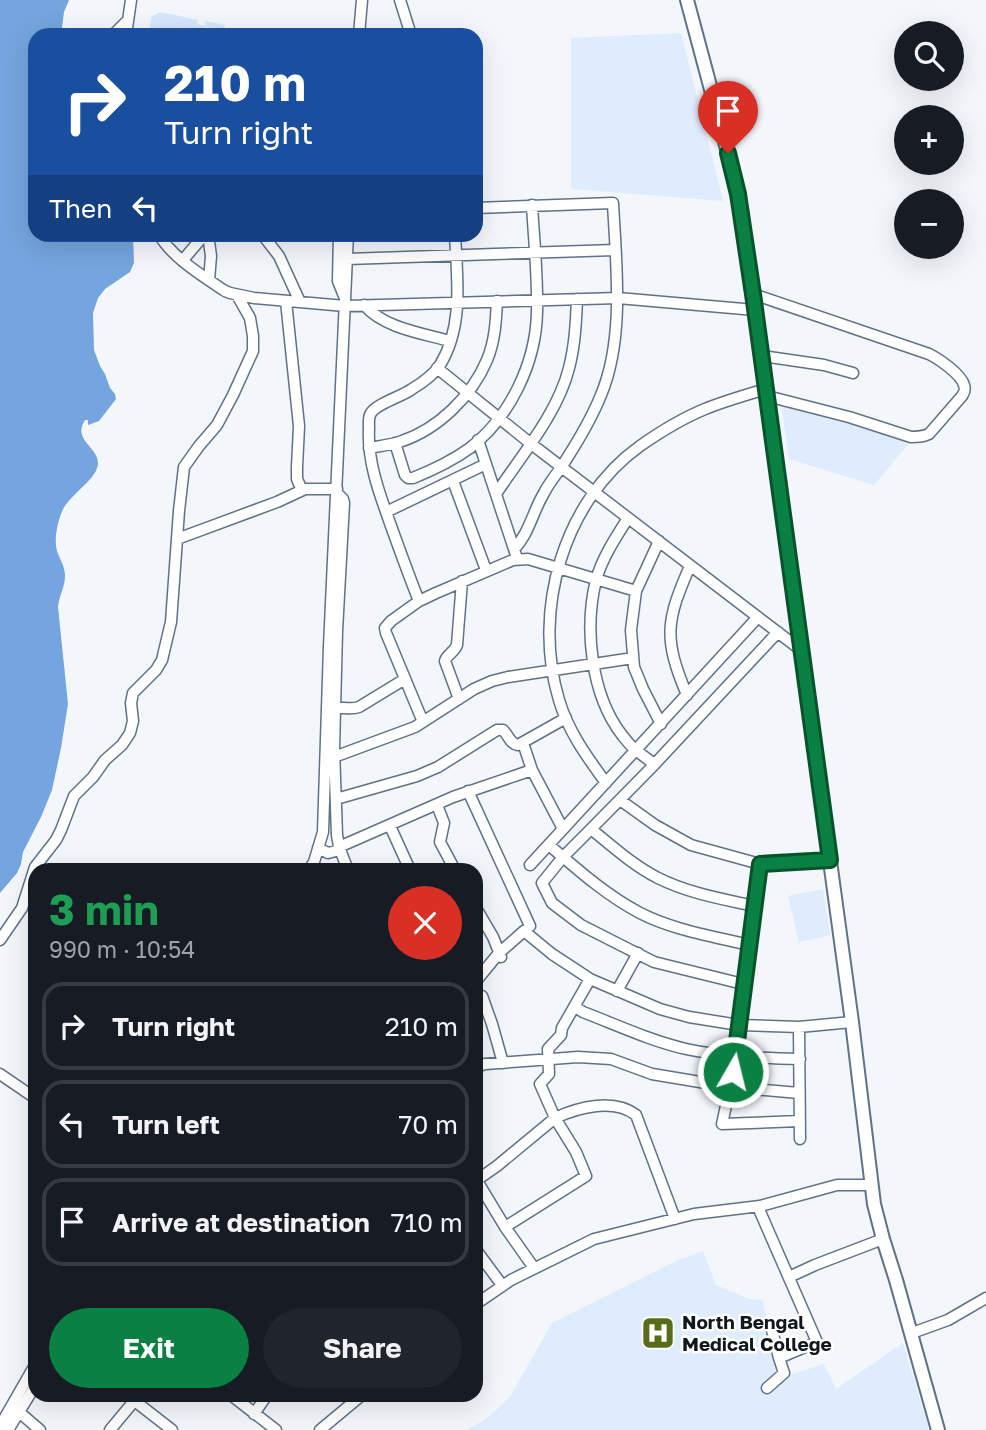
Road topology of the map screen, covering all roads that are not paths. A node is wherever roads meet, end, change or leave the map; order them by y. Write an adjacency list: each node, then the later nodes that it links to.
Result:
1 (131, 0): 5 (street)
2 (362, 0): 8 (street)
3 (400, 0): 9 (street)
4 (687, 0): 25 (main road)
5 (127, 21): 6 (street); 7 (street)
6 (120, 28)
7 (126, 28)
8 (360, 28)
9 (409, 28)
10 (532, 205): 11 (street); 19 (street); 20 (street)
11 (483, 208)
12 (169, 242): 23 (street)
13 (199, 242): 23 (street)
14 (208, 242): 24 (street)
15 (268, 242): 32 (street)
16 (339, 242): 34 (street)
17 (348, 242): 22 (street)
18 (456, 242): 21 (street)
19 (615, 250): 20 (street); 27 (street)
20 (534, 253): 21 (street); 29 (street)
21 (456, 256): 22 (street); 33 (street)
22 (347, 259): 34 (street)
23 (183, 260): 24 (street)
24 (209, 280): 26 (street)
25 (753, 294): 36 (main road); 42 (street)
26 (237, 295): 30 (street); 57 (street)
27 (618, 298): 28 (street); 36 (street); 49 (street)
28 (577, 299): 29 (street); 46 (street)
29 (537, 300): 31 (street); 43 (street)
30 (286, 301): 32 (street); 51 (street)
31 (496, 301): 33 (street); 41 (street)
32 (300, 302): 34 (street)
33 (458, 302): 35 (street); 37 (street)
34 (345, 303): 35 (street); 52 (street)
35 (364, 305): 37 (street)
36 (755, 310): 38 (main road)
37 (450, 341): 39 (street)
38 (762, 356): 40 (street); 42 (main road)
39 (437, 368): 41 (street); 47 (street)
40 (853, 373)
41 (468, 393): 43 (street); 45 (street)
42 (767, 393): 53 (street); 69 (main road)
43 (500, 419): 44 (street); 46 (street)
44 (478, 440): 45 (street); 48 (street)
45 (395, 443): 47 (street)
46 (530, 443): 49 (street); 54 (street)
47 (369, 447): 55 (street)
48 (486, 464): 50 (street); 54 (street)
49 (562, 467): 53 (street); 59 (street)
50 (453, 481): 55 (street); 62 (street)
51 (305, 489): 52 (street); 57 (street)
52 (337, 491): 76 (street); 94 (street)
53 (593, 491): 56 (street); 61 (street)
54 (496, 494): 59 (street)
55 (386, 512): 66 (street)
56 (628, 518): 58 (street); 63 (street)
57 (177, 539): 98 (street)
58 (659, 541): 60 (street); 65 (street)
59 (515, 554): 61 (street); 62 (street)
60 (690, 566): 67 (street); 74 (street)
61 (559, 568): 63 (street); 72 (street)
62 (486, 570): 64 (street)
63 (597, 579): 65 (street); 71 (street)
64 (461, 581): 66 (street); 75 (street)
65 (636, 591): 70 (street)
66 (419, 601): 73 (street)
67 (758, 617): 68 (street); 74 (street)
68 (778, 632): 69 (street); 83 (street)
69 (802, 650): 97 (main road)
70 (633, 658): 71 (street); 79 (street)
71 (593, 665): 72 (street); 81 (street)
72 (552, 670): 75 (street); 77 (street)
73 (405, 679): 76 (street); 78 (street)
74 (687, 695): 79 (street)
75 (459, 699): 78 (street)
76 (335, 708): 82 (street)
77 (566, 718): 80 (street); 85 (street)
78 (423, 722): 82 (street)
79 (661, 724): 81 (street)
80 (523, 743): 84 (street); 87 (street)
81 (636, 751): 83 (street); 85 (street)
82 (334, 757): 87 (street)
83 (654, 764): 88 (street)
84 (532, 770): 86 (street); 91 (street)
85 (606, 783): 91 (street)
86 (468, 792): 89 (street); 108 (street)
87 (336, 799): 95 (street)
88 (620, 800): 92 (street); 103 (street)
89 (437, 805): 90 (street); 102 (street)
90 (390, 826): 95 (street); 101 (street)
91 (563, 829): 93 (street)
92 (591, 829): 96 (street); 106 (street)
93 (549, 845): 96 (street); 104 (street)
94 (318, 848): 95 (street); 99 (street)
95 (340, 848): 100 (street)
96 (563, 857): 110 (street); 111 (street)
97 (830, 860): 103 (street); 119 (main road)
98 (38, 863)
99 (312, 863)
100 (345, 863)
101 (405, 863)
102 (451, 863)
103 (760, 864): 106 (street)
104 (530, 865)
105 (28, 889): 109 (street)
106 (754, 906): 110 (street)
107 (483, 920): 112 (street)
108 (530, 926)
109 (0, 940)
110 (749, 945): 115 (street)
111 (638, 953): 115 (street); 116 (street)
112 (500, 955): 113 (street); 114 (street)
113 (483, 973)
114 (590, 979): 116 (street); 118 (street)
115 (743, 984): 120 (street)
116 (617, 991): 120 (street)
117 (483, 999): 125 (street)
118 (575, 1007): 122 (street); 123 (street)
119 (852, 1022): 121 (street); 135 (main road)
120 (739, 1025): 121 (street); 122 (street)
121 (799, 1027): 124 (street)
122 (735, 1056): 124 (street); 128 (street)
123 (548, 1059): 125 (street); 128 (street); 131 (street)
124 (800, 1059): 130 (street)
125 (503, 1063): 126 (street)
126 (483, 1065)
127 (0, 1074): 129 (street)
128 (730, 1087): 130 (street); 132 (street)
129 (28, 1093)
130 (799, 1093): 132 (street)
131 (555, 1118): 134 (street); 138 (street); 139 (street)
132 (800, 1121): 133 (street)
133 (800, 1139)
134 (483, 1175)
135 (872, 1185): 137 (street); 140 (main road)
136 (483, 1191): 139 (street)
137 (758, 1207): 138 (street); 143 (street)
138 (675, 1219): 142 (street)
139 (505, 1227): 142 (street)
140 (883, 1240): 143 (street); 148 (main road)
141 (483, 1259): 144 (street)
142 (534, 1268): 144 (street)
143 (789, 1277): 149 (street)
144 (502, 1285): 146 (street)
145 (986, 1298): 148 (street)
146 (483, 1299)
147 (771, 1326): 149 (street)
148 (912, 1334): 167 (main road)
149 (779, 1358): 151 (street)
150 (28, 1377): 160 (street)
151 (767, 1388)
152 (28, 1397): 158 (street)
153 (128, 1402): 163 (street)
154 (137, 1402): 164 (street)
155 (239, 1402): 159 (street)
156 (262, 1402): 159 (street)
157 (354, 1402): 166 (street)
158 (19, 1412): 161 (street); 162 (street)
159 (254, 1414): 165 (street)
160 (0, 1426)
161 (8, 1430)
162 (40, 1430)
163 (110, 1430)
164 (172, 1430)
165 (276, 1430)
166 (320, 1430)
167 (938, 1430)

